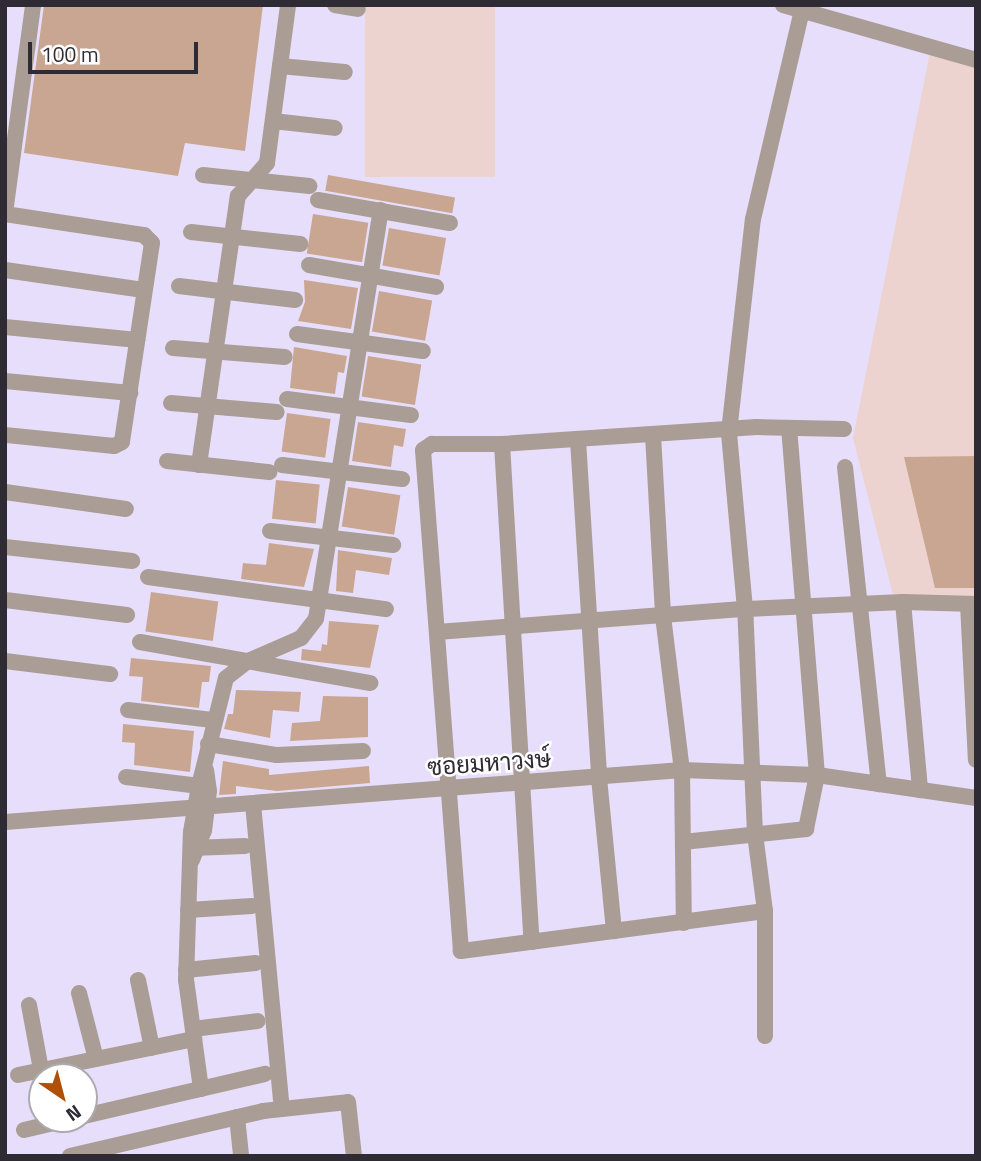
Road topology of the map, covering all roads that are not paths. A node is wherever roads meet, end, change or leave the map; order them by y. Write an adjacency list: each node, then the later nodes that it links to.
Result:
1 (33, 5): 16 (street)
2 (288, 5): 7 (street)
3 (335, 5): 5 (street)
4 (795, 7): 6 (street); 44 (street)
5 (358, 9)
6 (976, 60)
7 (280, 66): 8 (street); 9 (street)
8 (345, 72)
9 (273, 121): 10 (street); 12 (street)
10 (335, 128)
11 (203, 175): 12 (street)
12 (252, 180): 13 (street); 19 (street)
13 (309, 186)
14 (318, 200): 15 (street)
15 (381, 210): 17 (street); 23 (street)
16 (5, 214): 26 (street)
17 (450, 223)
18 (191, 232): 19 (street)
19 (232, 236): 20 (street); 27 (street)
20 (300, 244)
21 (309, 265): 23 (street)
22 (5, 270): 26 (street)
23 (370, 275): 25 (street); 32 (street)
24 (179, 286): 27 (street)
25 (436, 288)
26 (144, 290): 31 (street)
27 (224, 292): 28 (street); 34 (street)
28 (295, 300)
29 (5, 327): 31 (street)
30 (297, 334): 32 (street)
31 (137, 340): 38 (street)
32 (360, 342): 35 (street); 41 (street)
33 (173, 348): 34 (street)
34 (215, 351): 36 (street); 40 (street)
35 (423, 351)
36 (285, 358)
37 (5, 381): 38 (street)
38 (130, 393): 45 (street)
39 (171, 403): 40 (street)
40 (207, 406): 41 (street); 51 (street)
41 (347, 407): 42 (street); 53 (street)
42 (411, 415)
43 (844, 429): 47 (street)
44 (729, 431): 46 (street); 47 (street); 70 (street)
45 (5, 435)
46 (653, 435): 48 (street); 72 (street)
47 (789, 436): 69 (street)
48 (578, 440): 49 (street); 73 (street)
49 (502, 444): 74 (street); 75 (street)
50 (167, 461): 51 (street)
51 (199, 465): 53 (street)
52 (845, 467): 67 (street)
53 (337, 472): 54 (street); 58 (street)
54 (402, 479)
55 (5, 492): 56 (street)
56 (127, 509)
57 (271, 531): 58 (street)
58 (328, 538): 59 (street); 63 (street)
59 (393, 545)
60 (5, 547): 61 (street)
61 (132, 561)
62 (148, 577): 63 (street)
63 (321, 599): 68 (street); 78 (street)
64 (5, 600): 71 (street)
65 (903, 602): 66 (street); 67 (street); 96 (street)
66 (972, 604): 85 (street)
67 (858, 606): 69 (street); 93 (street)
68 (386, 608)
69 (804, 608): 70 (street); 89 (street)
70 (745, 609): 72 (street); 88 (street)
71 (127, 615)
72 (663, 616): 73 (street); 87 (street)
73 (588, 621): 74 (street); 91 (street)
74 (514, 626): 75 (street); 92 (street)
75 (437, 632): 95 (street)
76 (140, 642): 78 (street)
77 (5, 661): 79 (street)
78 (248, 661): 80 (street); 82 (street)
79 (110, 674)
80 (370, 683)
81 (128, 710): 82 (street)
82 (212, 720): 83 (street)
83 (208, 744): 84 (street); 86 (street)
84 (363, 751)
85 (976, 760)
86 (205, 766): 94 (street); 99 (street)
87 (682, 770): 88 (street, ซอยมหาวงษ์); 91 (street, ซอยมหาวงษ์); 102 (street)
88 (754, 773): 89 (street, ซอยมหาวงษ์); 101 (street)
89 (817, 775): 93 (street, ซอยมหาวงษ์); 101 (street)
90 (126, 777): 94 (street)
91 (600, 778): 92 (street, ซอยมหาวงษ์); 109 (street)
92 (525, 784): 95 (street, ซอยมหาวงษ์); 110 (street)
93 (879, 784): 96 (street, ซอยมหาวงษ์)
94 (199, 786): 99 (street)
95 (449, 788): 98 (street, ซอยมหาวงษ์); 110 (street)
96 (920, 789): 97 (street, ซอยมหาวงษ์)
97 (976, 798)
98 (253, 804): 99 (street, ซอยมหาวงษ์); 127 (street)
99 (200, 808): 100 (street, ซอยมหาวงษ์); 104 (street)
100 (5, 822)
101 (755, 834): 102 (street); 107 (street)
102 (683, 842): 108 (street)
103 (245, 846): 104 (street)
104 (193, 853): 106 (street)
105 (252, 905): 106 (street)
106 (188, 910): 112 (street)
107 (765, 911): 108 (street); 118 (street)
108 (684, 923): 109 (street)
109 (614, 931): 110 (street)
110 (532, 942)
111 (256, 963): 112 (street)
112 (187, 970): 117 (street)
113 (138, 980): 119 (street)
114 (79, 993): 120 (street)
115 (29, 1005): 121 (street)
116 (258, 1021): 117 (street)
117 (194, 1034): 119 (street); 126 (street)
118 (765, 1036)
119 (152, 1048): 120 (street)
120 (96, 1059): 122 (street)
121 (40, 1063)
122 (76, 1063)
123 (28, 1073): 125 (street)
124 (265, 1074): 126 (street)
125 (18, 1075)
126 (201, 1089): 128 (street)
127 (282, 1109): 129 (street); 134 (street)
128 (98, 1113)
129 (237, 1117): 132 (street); 133 (street)
130 (28, 1129): 131 (street)
131 (24, 1130)
132 (69, 1156)
133 (240, 1156)
134 (355, 1156)

